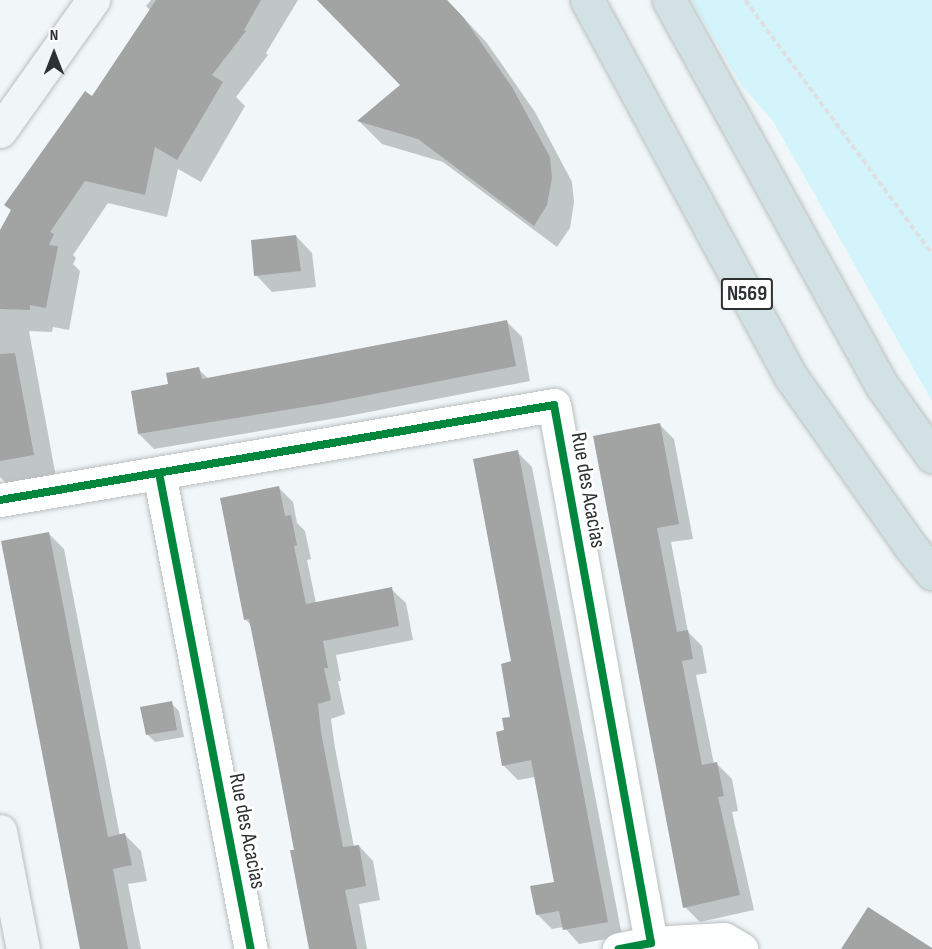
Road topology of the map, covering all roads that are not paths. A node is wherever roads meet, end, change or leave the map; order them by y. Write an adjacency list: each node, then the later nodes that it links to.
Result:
1 (93, 0): 4 (street)
2 (587, 0): 8 (highway, N569)
3 (669, 0): 5 (highway)
4 (0, 131)
5 (932, 456)
6 (159, 473): 7 (street, Rue des Acacias); 10 (street, Rue des Acacias); 12 (street, Rue des Acacias)
7 (0, 500)
8 (932, 573)
9 (0, 831): 11 (street)
10 (651, 943): 13 (street); 14 (street)
11 (23, 949)
12 (251, 949)
13 (619, 949)
14 (741, 949)

